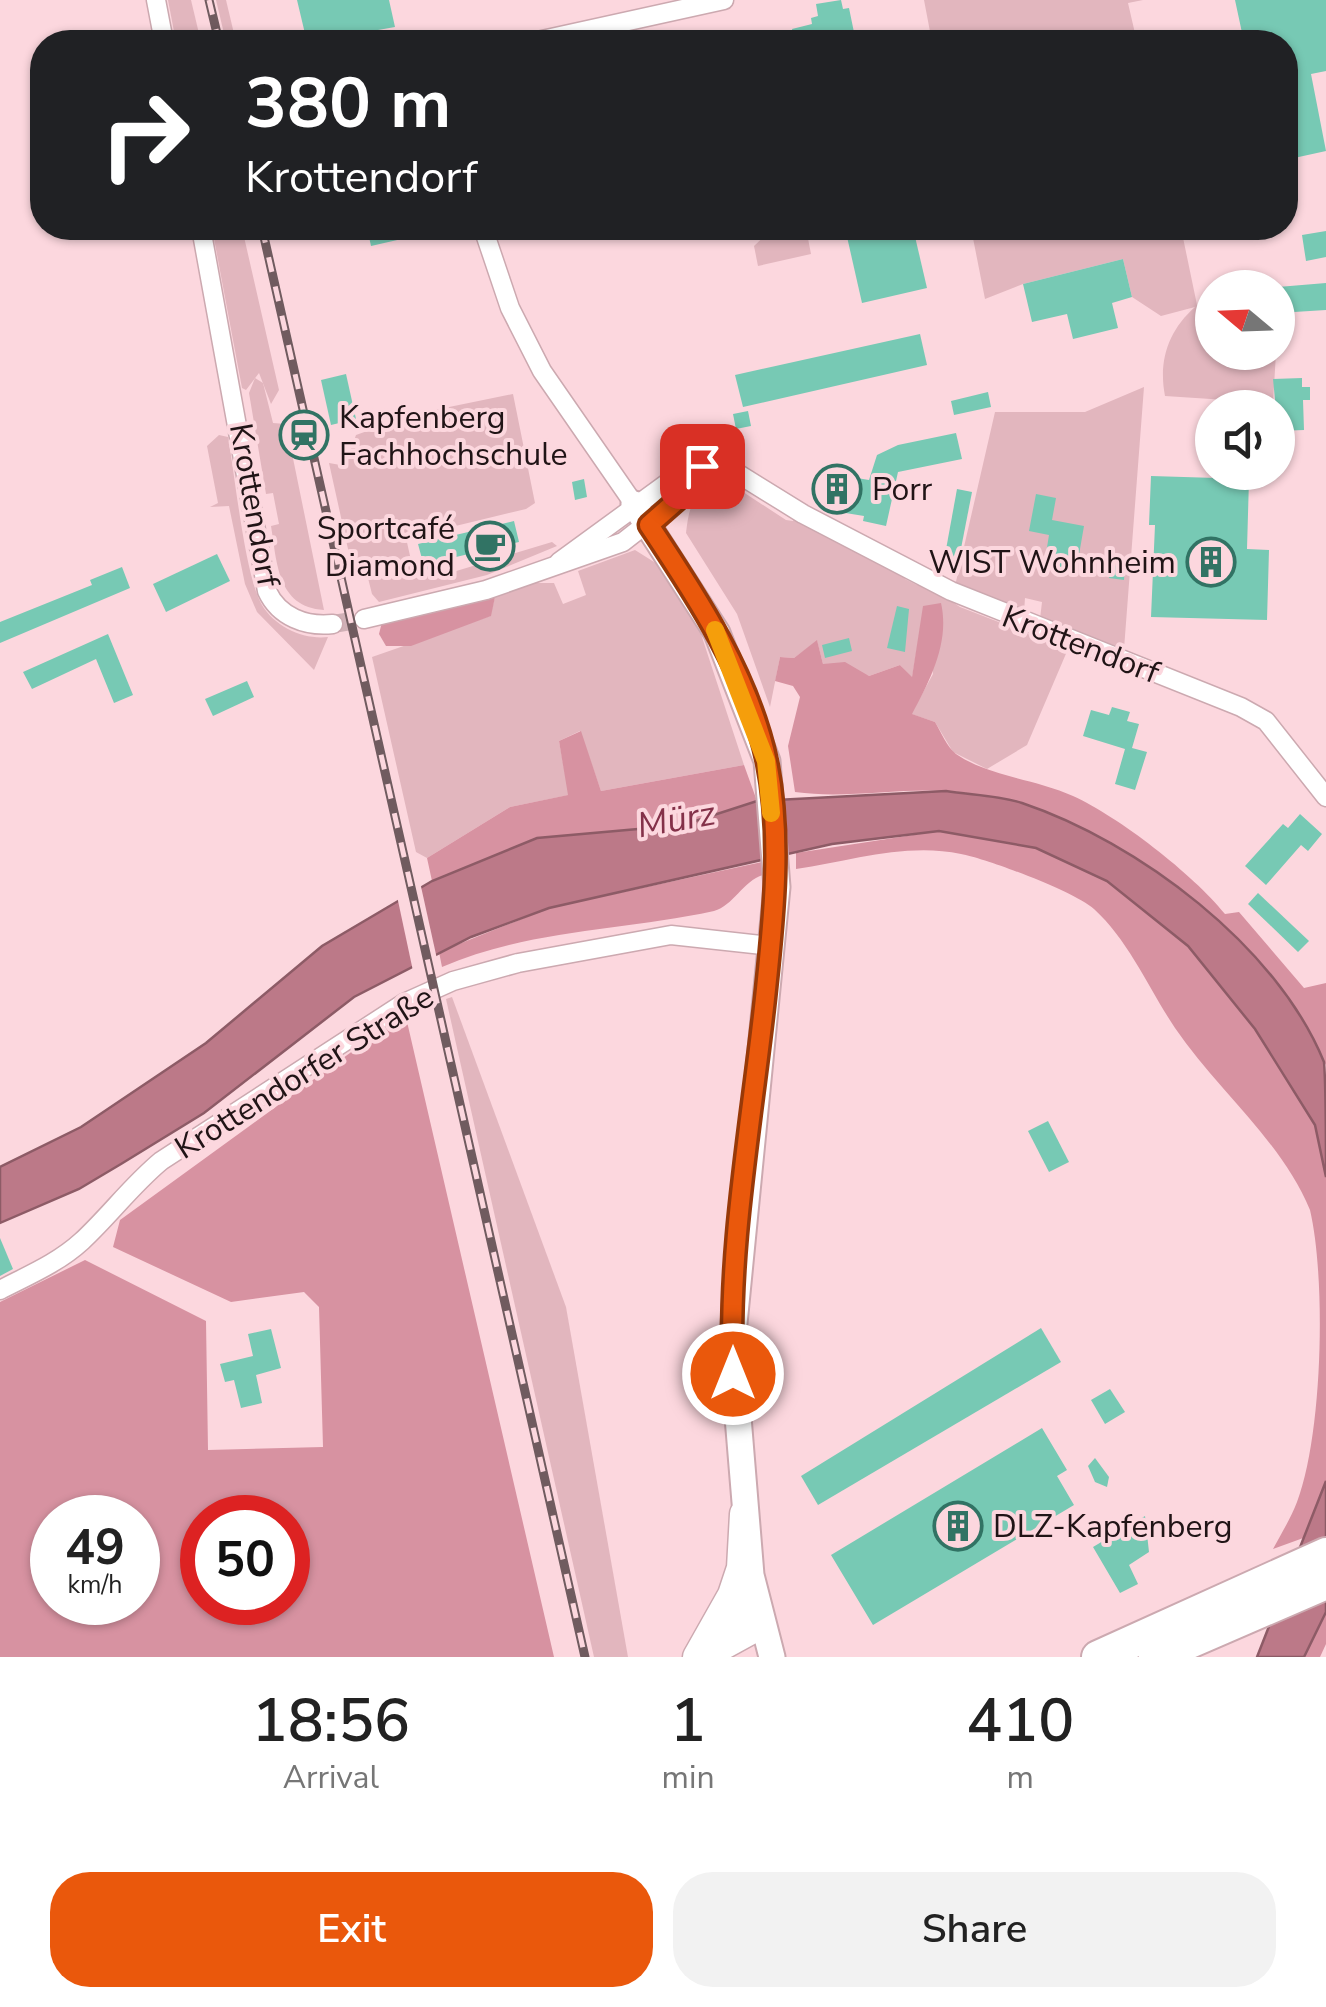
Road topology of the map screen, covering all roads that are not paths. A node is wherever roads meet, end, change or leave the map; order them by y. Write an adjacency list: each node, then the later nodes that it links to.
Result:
1 (156, 0): 3 (street)
2 (724, 0): 4 (street)
3 (162, 30)
4 (588, 30)
5 (203, 240): 9 (street, Krottendorf)
6 (487, 240): 7 (street)
7 (642, 515): 8 (street, Krottendorf); 10 (street, Krottendorf); 11 (main road)
8 (364, 619)
9 (333, 624)
10 (1326, 796)
11 (771, 946): 12 (street, Krottendorfer Straße); 13 (main road)
12 (0, 1290)
13 (744, 1514): 16 (main road); 17 (main road)
14 (1326, 1554): 20 (highway)
15 (1326, 1583): 21 (highway)
16 (760, 1620): 17 (main road); 19 (main road)
17 (710, 1646): 18 (main road)
18 (754, 1657)
19 (772, 1657)
20 (1098, 1657)
21 (1154, 1657)

